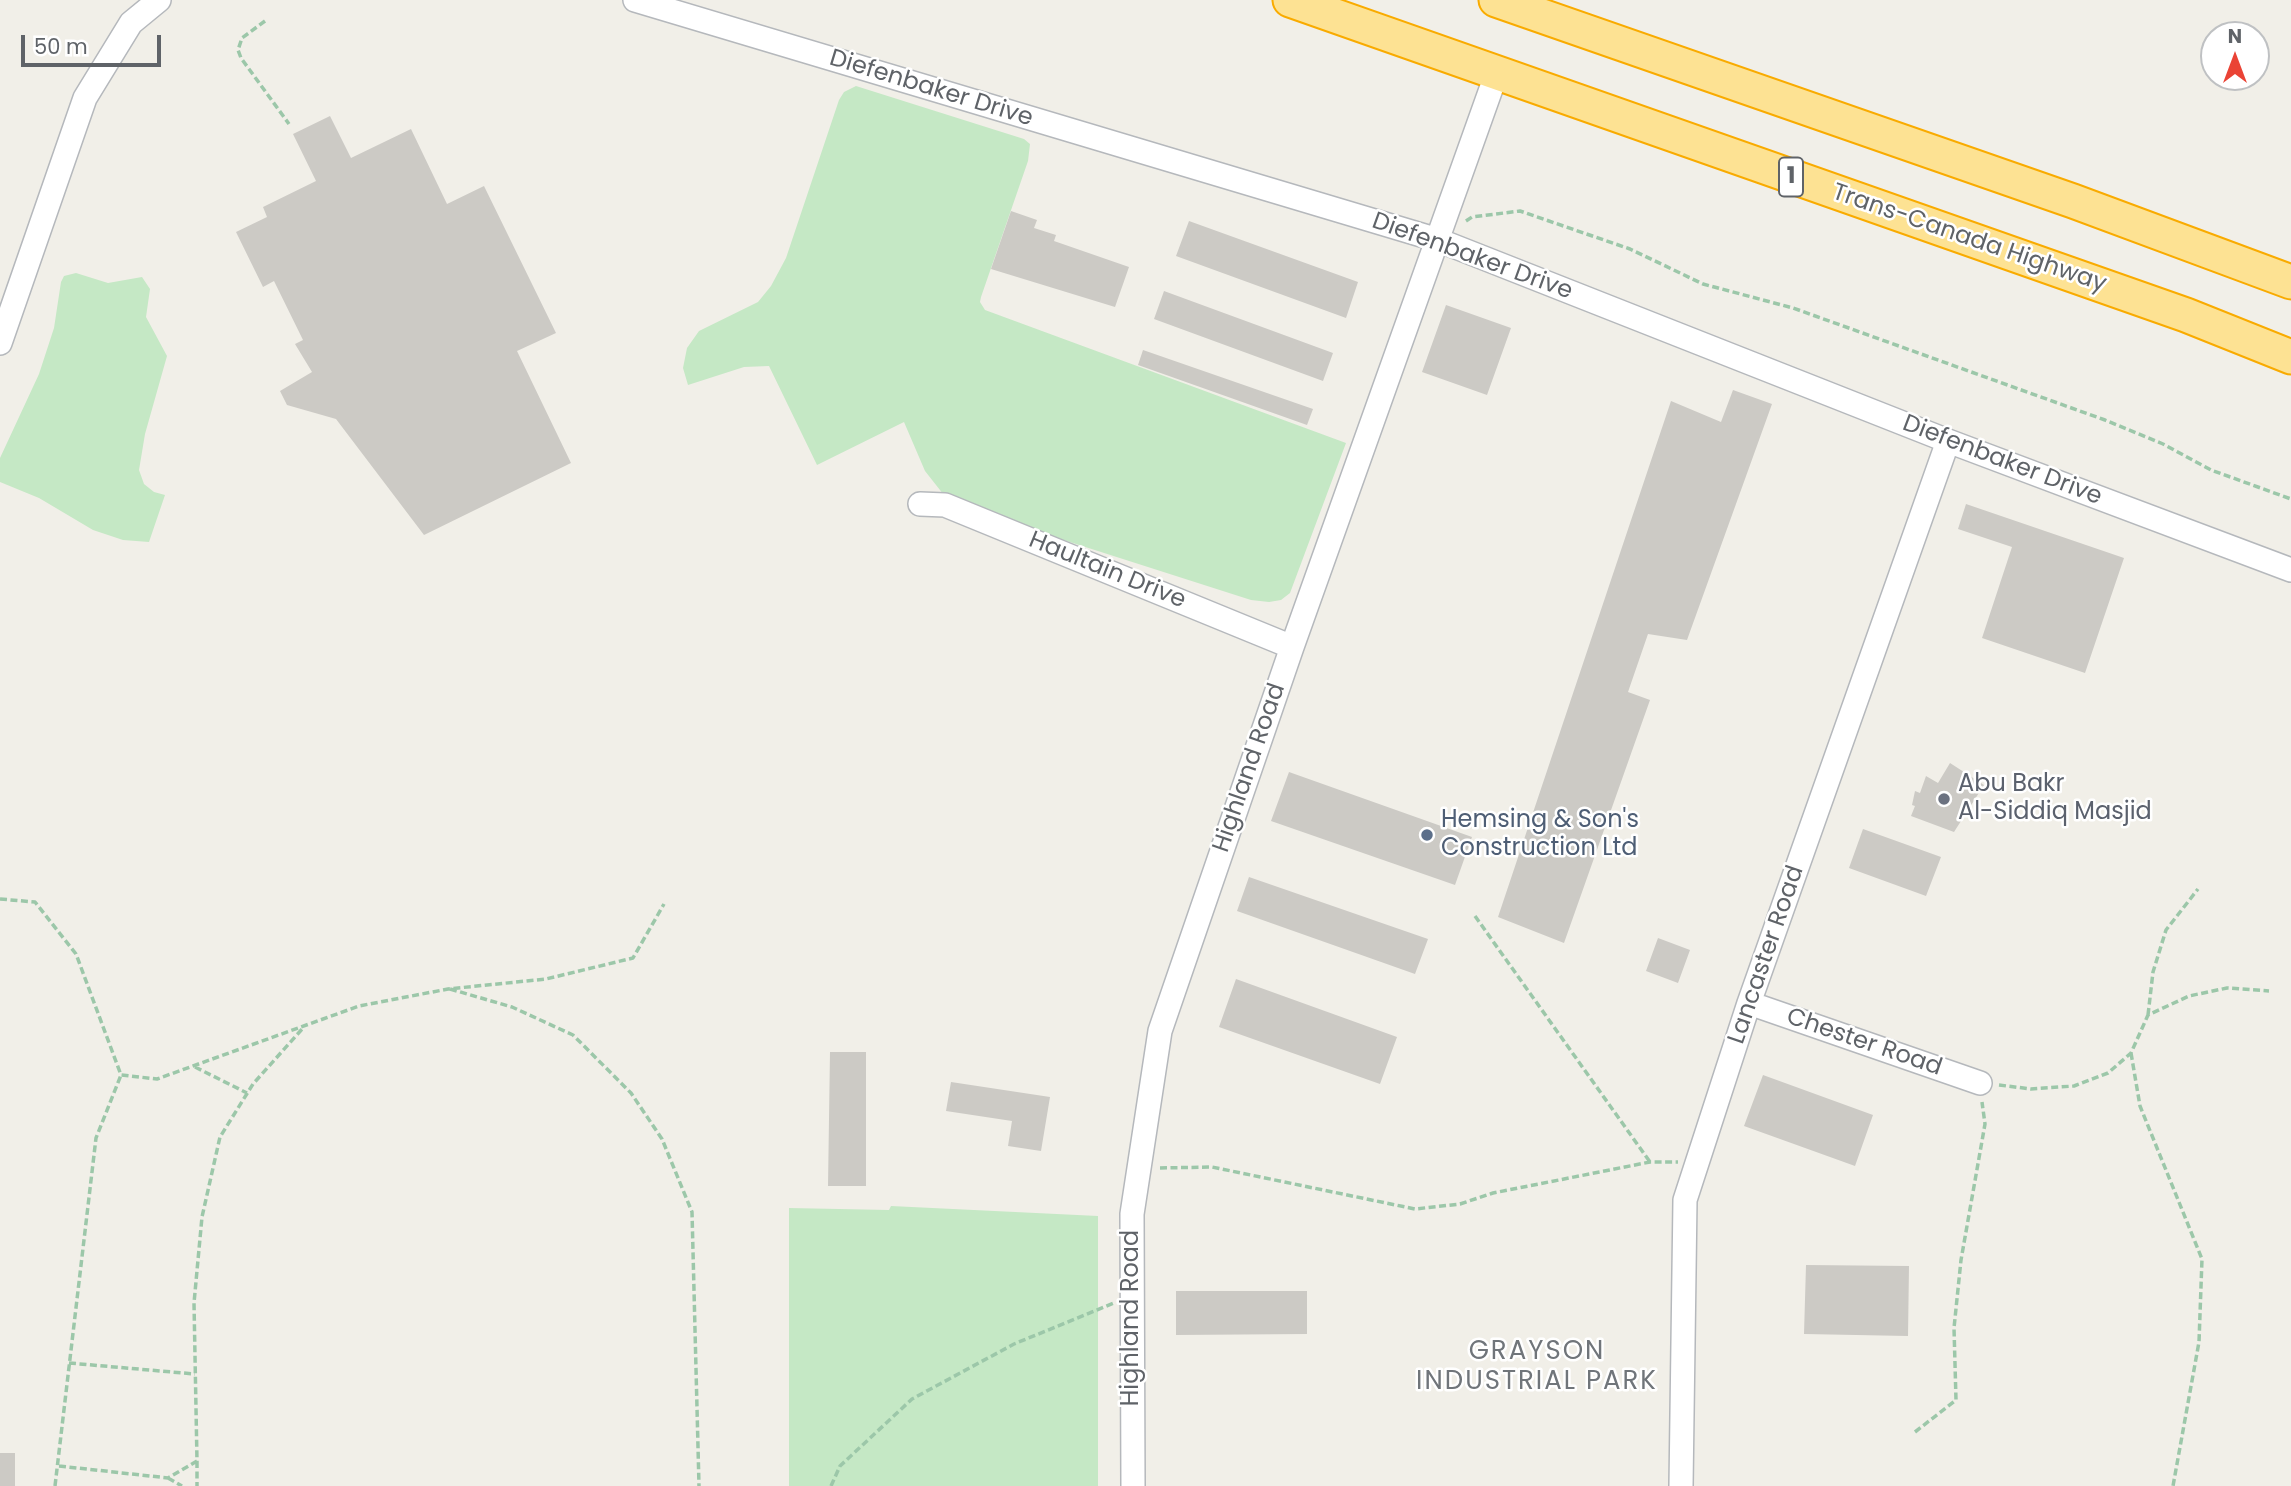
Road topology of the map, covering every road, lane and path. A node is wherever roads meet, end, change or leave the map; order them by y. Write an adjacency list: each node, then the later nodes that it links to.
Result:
1 (159, 0): 10 (street)
2 (635, 0): 8 (street, Diefenbaker Drive)
3 (1290, 0): 6 (highway, Trans-Canada Highway / 1)
4 (1496, 0): 9 (highway)
5 (265, 21): 7 (path)
6 (1496, 75): 8 (street, Highland Road); 11 (highway, Trans-Canada Highway / 1)
7 (289, 124)
8 (1438, 240): 12 (street, Diefenbaker Drive); 13 (path); 16 (street, Highland Road)
9 (2291, 282)
10 (0, 343)
11 (2291, 357)
12 (1948, 441): 15 (street, Diefenbaker Drive); 23 (street, Lancaster Road)
13 (2291, 499)
14 (920, 504): 16 (street, Haultain Drive)
15 (2291, 570)
16 (1292, 646): 33 (street, Highland Road)
17 (2198, 889): 24 (path)
18 (0, 899): 28 (path)
19 (664, 904): 21 (path)
20 (1475, 916): 31 (path)
21 (449, 989): 25 (path); 44 (path)
22 (2269, 991): 24 (path)
23 (1749, 1003): 29 (street, Chester Road); 32 (street, Lancaster Road)
24 (2148, 1015): 26 (path)
25 (305, 1027): 27 (path); 30 (path)
26 (2131, 1053): 29 (path); 48 (path)
27 (195, 1067): 28 (path); 30 (path)
28 (121, 1074): 35 (path)
29 (1980, 1083): 37 (path)
30 (247, 1093): 36 (path)
31 (1650, 1162): 32 (path); 33 (path)
32 (1697, 1162): 47 (street, Lancaster Road)
33 (1138, 1175): 34 (street, Highland Road)
34 (1132, 1295): 45 (path); 46 (street, Highland Road)
35 (69, 1363): 36 (path); 39 (path)
36 (195, 1374): 38 (path)
37 (1915, 1432)
38 (197, 1461): 40 (path); 43 (path)
39 (59, 1466): 40 (path); 41 (path)
40 (168, 1478): 42 (path)
41 (55, 1486)
42 (182, 1486)
43 (197, 1486)
44 (699, 1486)
45 (831, 1486)
46 (1133, 1486)
47 (1681, 1486)
48 (2173, 1486)

